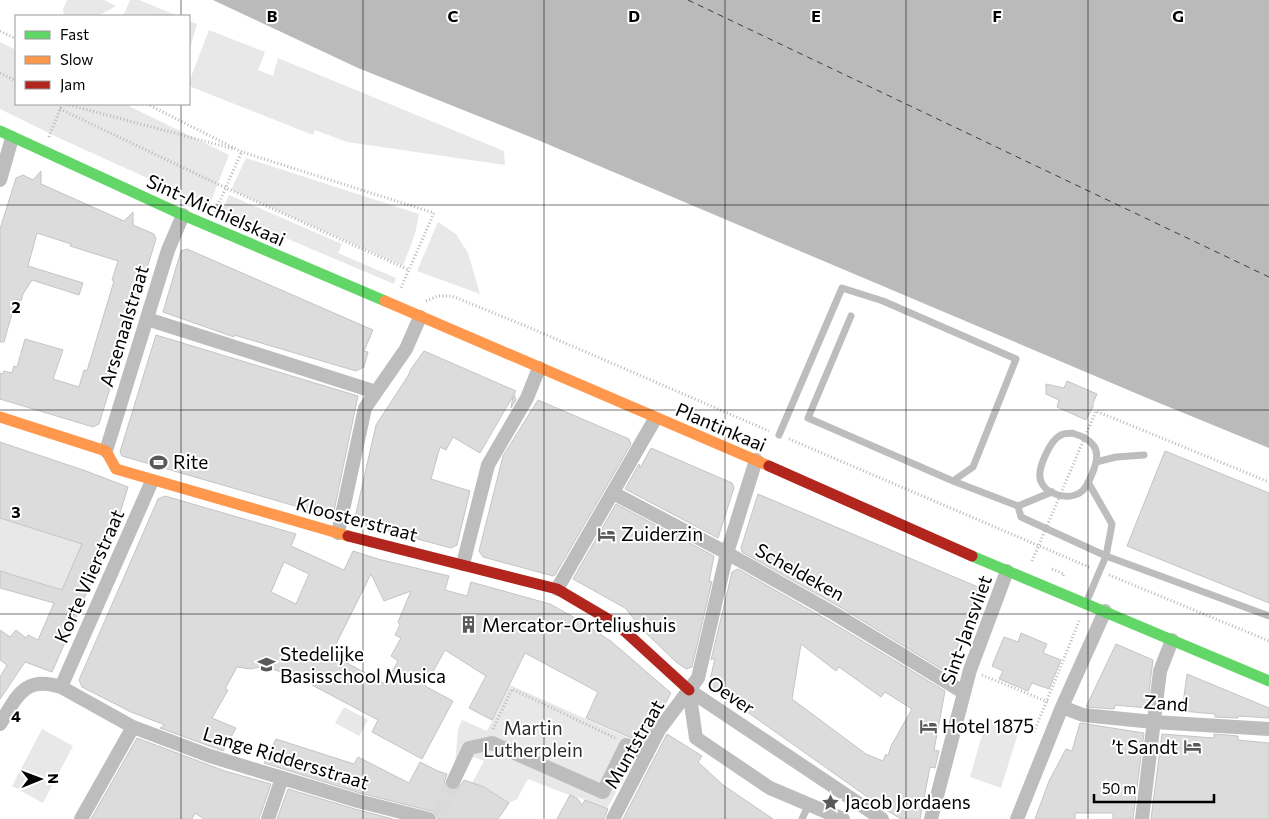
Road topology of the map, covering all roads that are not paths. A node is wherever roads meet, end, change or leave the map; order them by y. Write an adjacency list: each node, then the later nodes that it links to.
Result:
1 (6, 135): 3 (street, Sint-Michielskaai); 4 (street)
2 (48, 140): 3 (lane)
3 (42, 152): 5 (street, Sint-Michielskaai)
4 (0, 180)
5 (183, 215): 7 (street, Sint-Michielskaai); 8 (street, Arsenaalstraat)
6 (851, 316): 19 (lane)
7 (420, 317): 9 (street, Plantinkaai); 10 (street)
8 (147, 318): 10 (street); 14 (street, Arsenaalstraat)
9 (539, 368): 12 (street, Plantinkaai); 27 (street)
10 (376, 392): 24 (street)
11 (0, 417): 14 (street)
12 (655, 418): 16 (street, Plantinkaai); 22 (street)
13 (779, 436): 19 (lane)
14 (106, 451): 18 (street, Kloosterstraat)
15 (1144, 455): 17 (lane)
16 (756, 460): 25 (street, Muntstraat); 28 (street, Plantinkaai)
17 (1096, 462): 20 (lane); 21 (lane)
18 (152, 481): 24 (street, Kloosterstraat); 35 (street, Korte Vlierstraat)
19 (953, 481): 23 (lane)
20 (1088, 482): 21 (lane); 26 (lane)
21 (1052, 492): 23 (lane)
22 (613, 493): 25 (street, Scheldeken); 29 (street)
23 (1018, 506): 26 (lane)
24 (338, 532): 27 (street, Kloosterstraat)
25 (727, 553): 36 (street, Muntstraat); 37 (street, Scheldeken)
26 (1106, 556): 30 (lane); 32 (lane)
27 (463, 564): 29 (street, Kloosterstraat)
28 (1007, 571): 30 (street, Sint-Jansvliet); 37 (street, Sint-Jansvliet)
29 (557, 589): 36 (street, Kloosterstraat)
30 (1086, 604): 31 (street, Sint-Jansvliet)
31 (1105, 611): 33 (street, Sint-Jansvliet); 38 (street)
32 (1269, 616)
33 (1172, 640): 34 (street, Sint-Jansvliet); 39 (street)
34 (1269, 681)
35 (61, 687): 40 (street); 41 (street, Lange Riddersstraat)
36 (690, 690): 43 (street, Muntstraat); 48 (street, Oever); 55 (street, Oever)
37 (963, 692): 56 (street, Sint-Jansvliet)
38 (1062, 708): 39 (street, Zand); 57 (street)
39 (1154, 722): 42 (street, Zand); 58 (street)
40 (0, 724)
41 (133, 727): 44 (street, Lange Riddersstraat); 50 (street)
42 (1269, 729)
43 (647, 754): 46 (street); 47 (street, Muntstraat)
44 (282, 778): 49 (street, Lange Riddersstraat); 51 (street)
45 (453, 782): 46 (street)
46 (603, 792): 47 (street)
47 (622, 801): 52 (street, Muntstraat)
48 (809, 804): 53 (lane); 54 (street, Oever)
49 (434, 817)
50 (80, 819)
51 (268, 819)
52 (612, 819)
53 (802, 819)
54 (843, 819)
55 (882, 819)
56 (932, 819)
57 (1017, 819)
58 (1142, 819)

